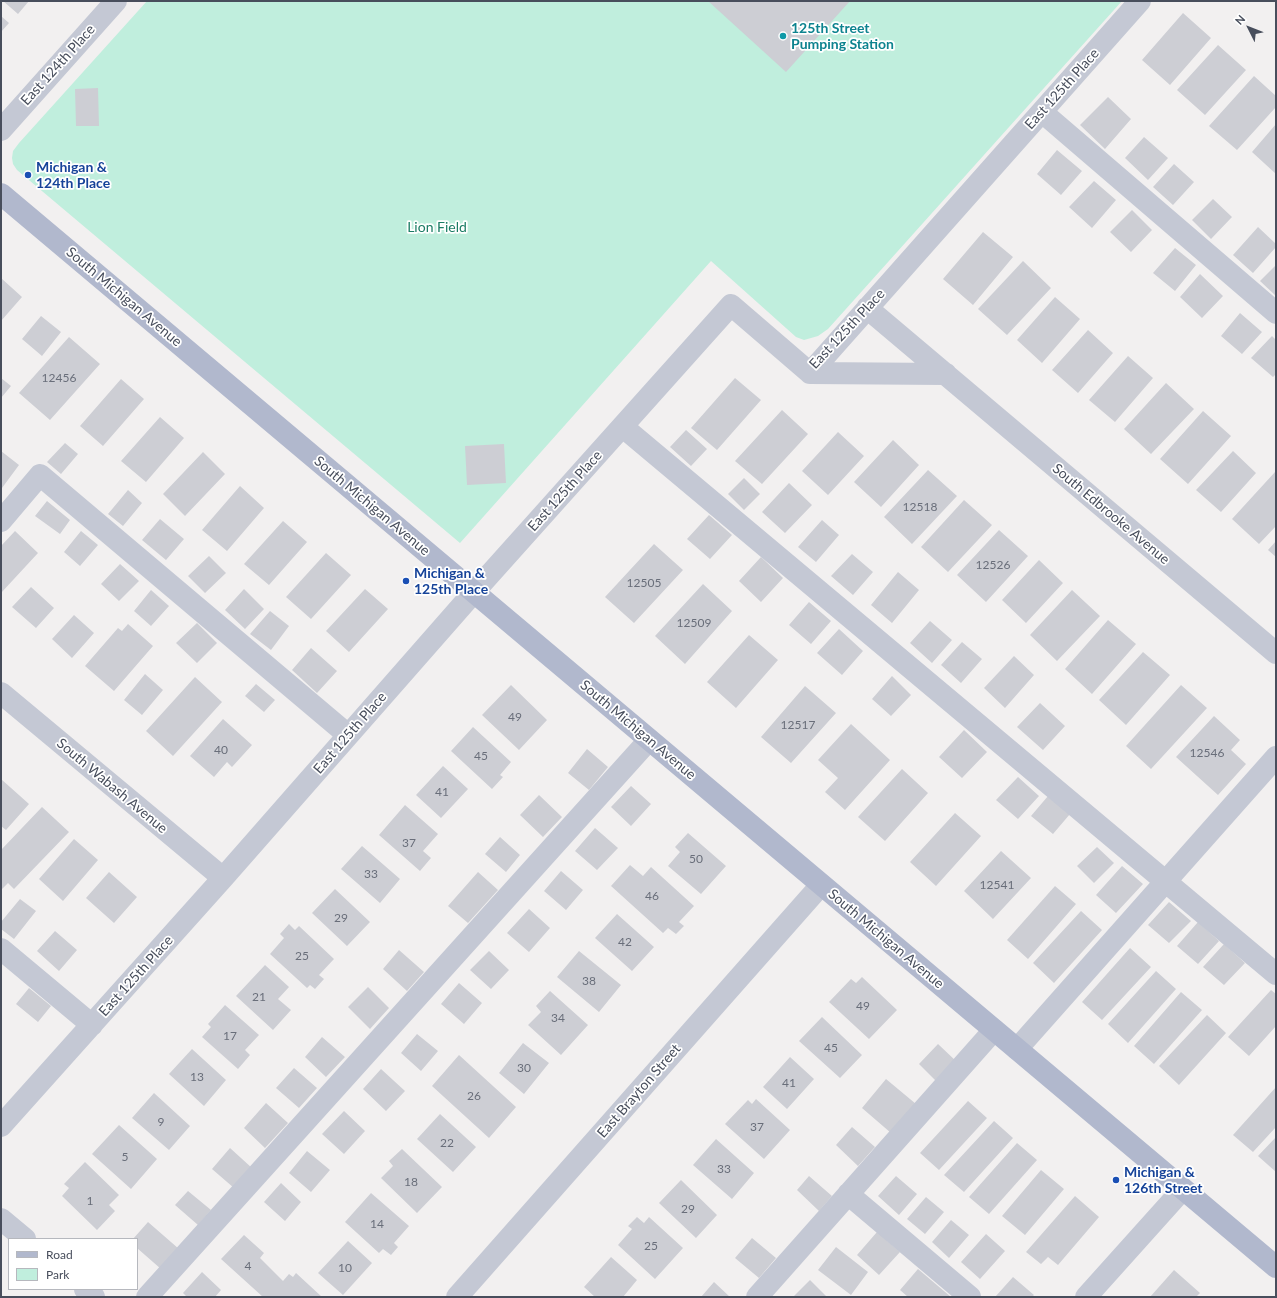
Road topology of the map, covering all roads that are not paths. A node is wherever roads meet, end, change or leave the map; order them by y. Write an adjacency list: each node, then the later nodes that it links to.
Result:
1 (116, 1): 4 (street, East 124th Place)
2 (1140, 1): 3 (street, East 125th Place)
3 (1042, 112): 6 (street, East 125th Place); 7 (street)
4 (1, 130)
5 (1, 194): 12 (main road, South Michigan Avenue)
6 (867, 308): 8 (street, East 125th Place); 9 (street, South Edbrooke Avenue)
7 (1276, 313)
8 (810, 373): 9 (street); 10 (street, East 125th Place)
9 (946, 374): 13 (street, South Edbrooke Avenue)
10 (623, 427): 12 (street, East 125th Place); 19 (street)
11 (1, 521): 15 (street)
12 (474, 592): 15 (street, East 125th Place); 16 (main road, South Michigan Avenue)
13 (1276, 653)
14 (1, 693): 18 (street, South Wabash Avenue)
15 (348, 735): 18 (street, East 125th Place)
16 (650, 740): 20 (main road, South Michigan Avenue); 34 (street)
17 (1276, 758): 19 (street)
18 (223, 878): 23 (street, East 125th Place)
19 (1166, 882): 22 (street); 25 (street)
20 (821, 885): 24 (main road, South Michigan Avenue); 35 (street, East Brayton Street)
21 (1, 949): 23 (street)
22 (1276, 974)
23 (92, 1025): 26 (street, East 125th Place)
24 (994, 1030): 25 (main road, South Michigan Avenue); 28 (street)
25 (1017, 1049): 27 (main road, South Michigan Avenue)
26 (1, 1126)
27 (1183, 1189): 31 (main road, South Michigan Avenue); 38 (street)
28 (848, 1194): 36 (street); 37 (street)
29 (1, 1219): 30 (street)
30 (24, 1238)
31 (1276, 1267)
32 (86, 1290): 33 (street)
33 (94, 1297)
34 (147, 1297)
35 (457, 1297)
36 (757, 1297)
37 (970, 1297)
38 (1086, 1297)

